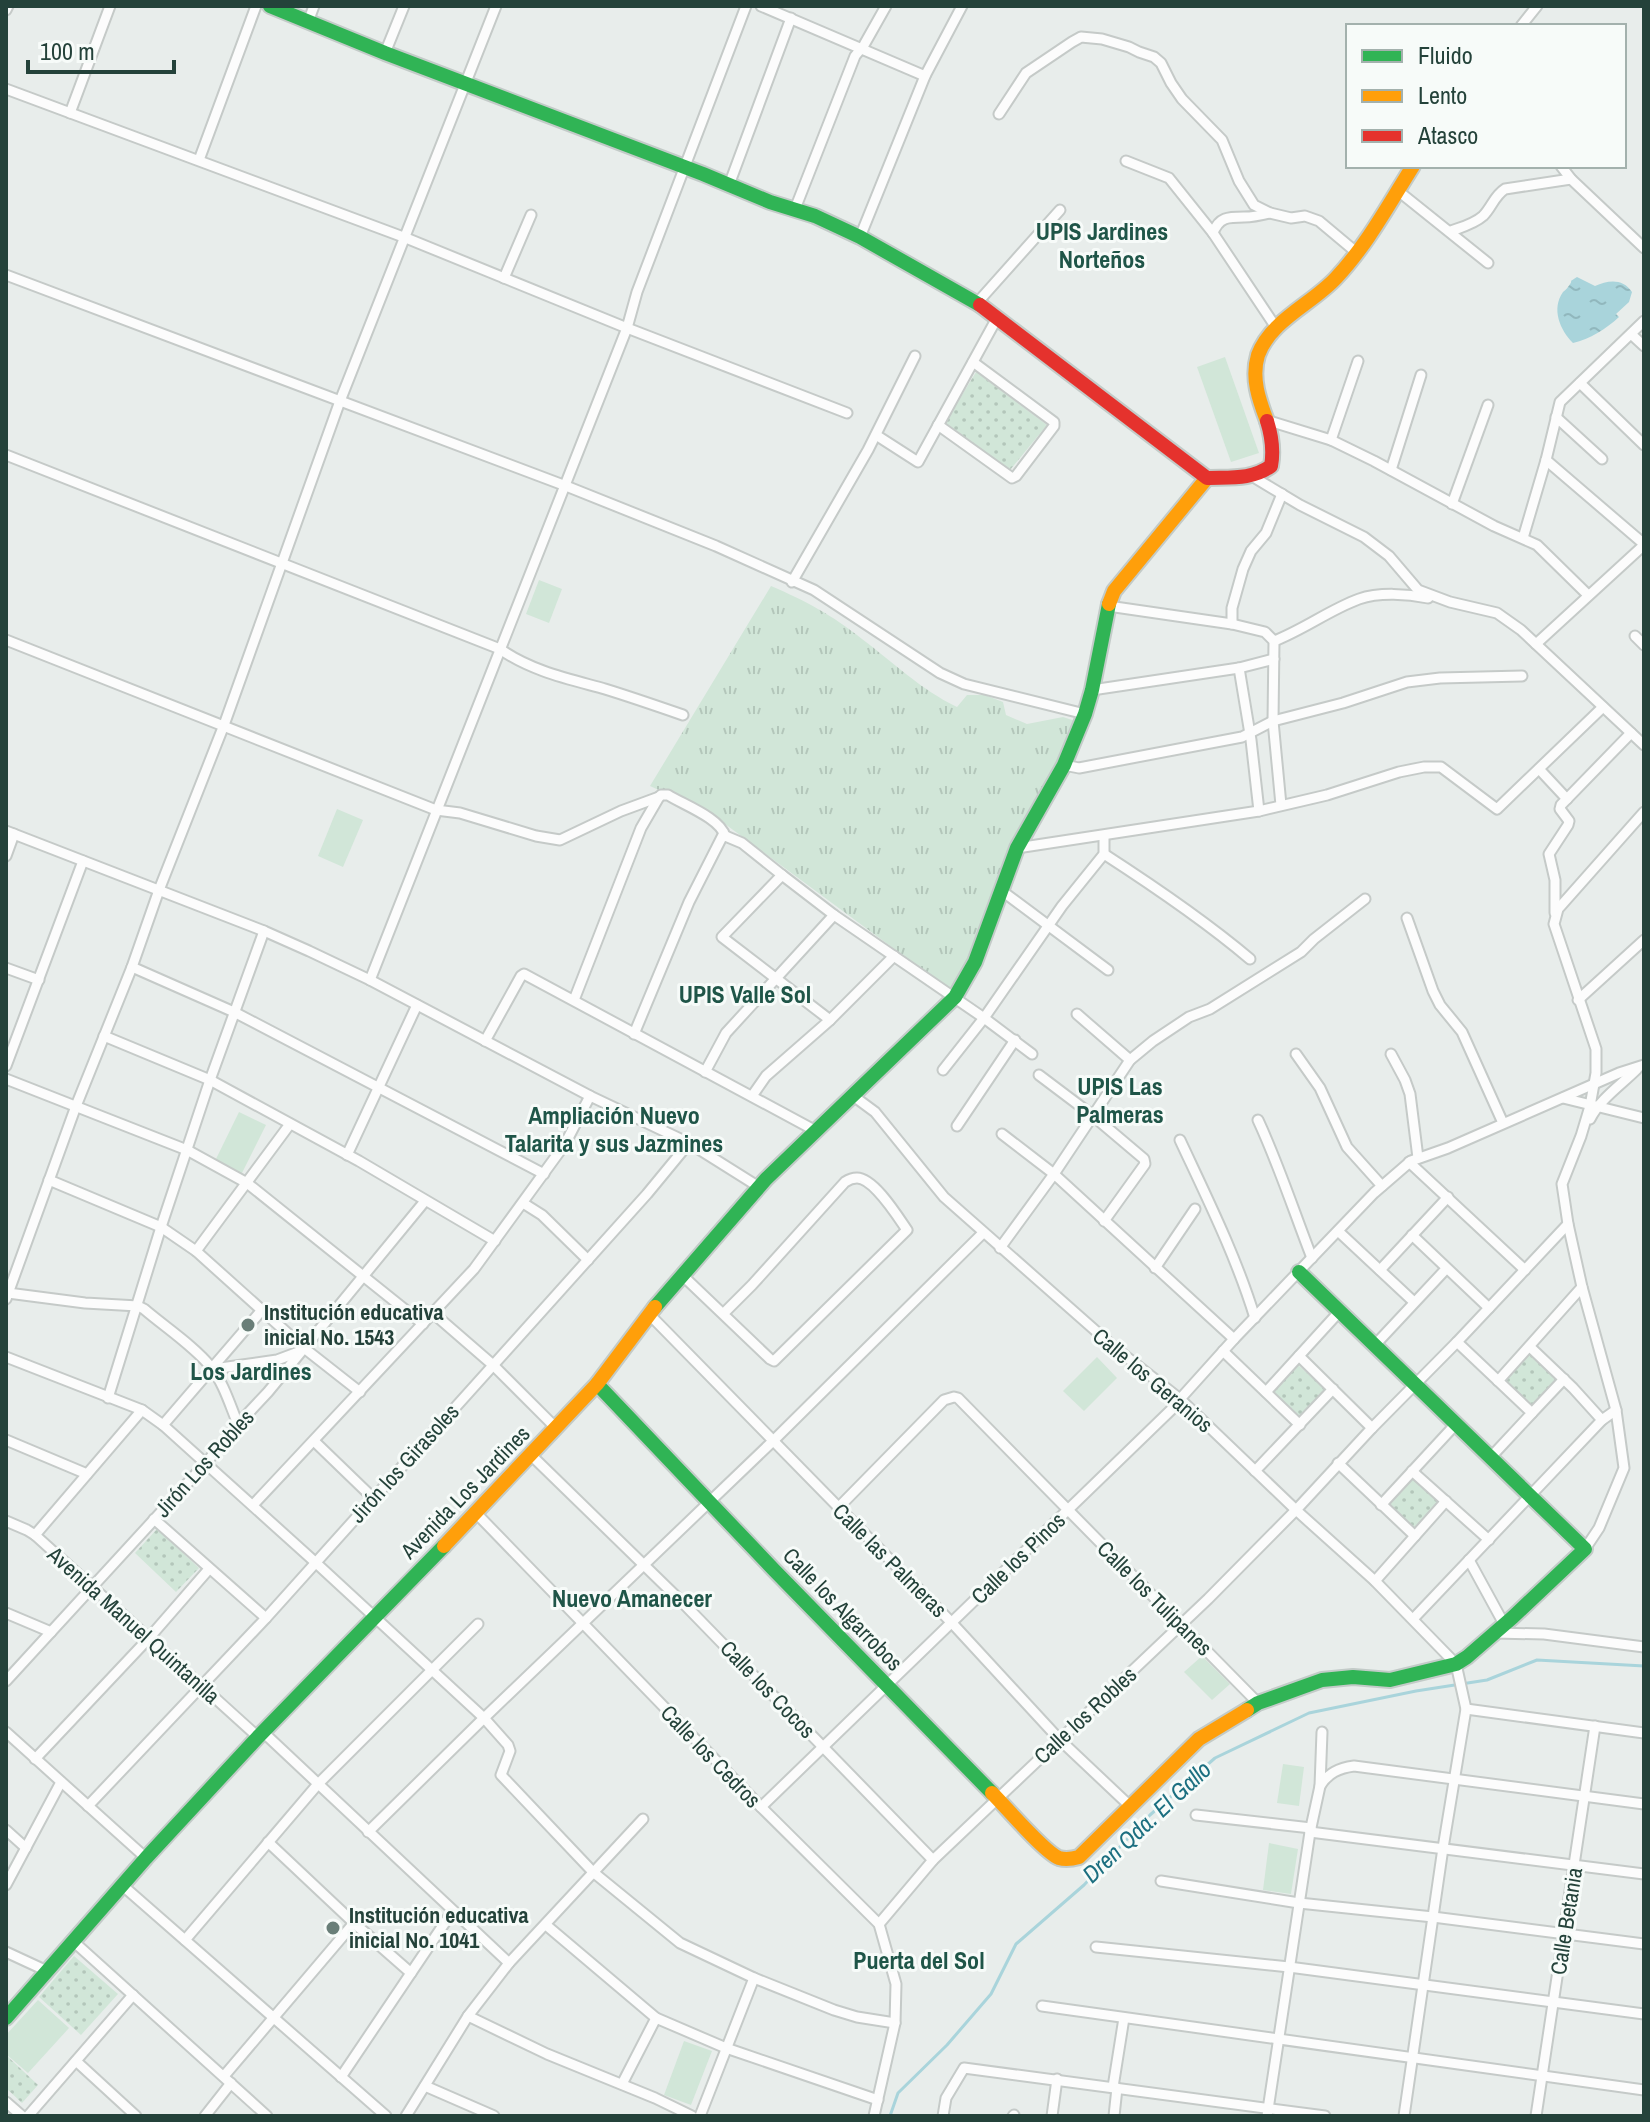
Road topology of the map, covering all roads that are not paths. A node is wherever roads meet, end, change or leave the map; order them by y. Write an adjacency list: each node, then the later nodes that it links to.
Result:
1 (110, 6): 20 (street)
2 (256, 6): 22 (street)
3 (270, 6): 13 (street)
4 (314, 6): 13 (street)
5 (404, 6): 16 (street)
6 (496, 6): 18 (street)
7 (746, 6): 24 (street)
8 (761, 6): 12 (street)
9 (886, 6): 15 (street)
10 (962, 6): 17 (street)
11 (1536, 6): 14 (street)
12 (791, 18): 15 (street); 28 (street)
13 (308, 22): 16 (street)
14 (1522, 24)
15 (860, 50): 17 (street); 30 (street)
16 (385, 53): 18 (street)
17 (925, 76): 36 (street)
18 (465, 84): 24 (street); 37 (street)
19 (6, 89): 20 (street)
20 (70, 113): 22 (street)
21 (999, 114): 32 (street)
22 (199, 160): 37 (street)
23 (1126, 161): 35 (street)
24 (684, 167): 28 (street); 46 (street)
25 (1412, 168): 29 (street)
26 (1563, 168): 27 (street)
27 (1571, 179): 34 (street); 38 (street)
28 (729, 185): 30 (street)
29 (1397, 190): 34 (street); 39 (street)
30 (795, 209): 36 (street)
31 (1060, 210): 43 (street)
32 (1270, 213): 35 (street); 39 (street)
33 (531, 215): 42 (street)
34 (1451, 231): 40 (street)
35 (1213, 233): 47 (street)
36 (860, 237): 43 (street)
37 (406, 238): 42 (street); 55 (street)
38 (1644, 248)
39 (1356, 252): 47 (street)
40 (1488, 263)
41 (6, 275): 55 (street)
42 (504, 278): 46 (street)
43 (977, 303): 44 (street)
44 (997, 318): 52 (street); 69 (street)
45 (1644, 321): 48 (street)
46 (627, 328): 57 (street); 70 (street)
47 (1277, 329): 59 (street)
48 (1631, 334): 49 (street); 54 (street)
49 (1644, 346)
50 (915, 356): 61 (street)
51 (1358, 361): 62 (street)
52 (973, 362): 60 (street); 60 (street)
53 (1421, 375): 67 (street)
54 (1580, 383): 58 (street); 63 (street)
55 (340, 401): 70 (street); 75 (street)
56 (1488, 405): 72 (street)
57 (847, 413)
58 (1556, 417): 65 (street); 66 (street)
59 (1266, 420): 62 (street); 68 (street)
60 (938, 425): 61 (street)
61 (876, 435): 76 (street)
62 (1331, 440): 67 (street)
63 (1644, 445)
64 (6, 455): 75 (street)
65 (1602, 459)
66 (1546, 460): 73 (street); 74 (street)
67 (1391, 470): 72 (street)
68 (1250, 475): 69 (street); 71 (street)
69 (1207, 478): 79 (street)
70 (566, 486): 76 (street); 86 (street)
71 (1282, 494): 78 (street); 80 (street)
72 (1452, 504): 73 (street)
73 (1523, 538): 77 (street)
74 (1644, 544): 77 (street)
75 (282, 564): 86 (street); 95 (street)
76 (792, 582): 92 (street)
77 (1588, 595): 84 (street)
78 (1450, 602): 83 (street); 84 (street)
79 (1108, 606): 80 (street); 90 (street, Avenida Los Jardines)
80 (1232, 624): 83 (street)
81 (1635, 636): 85 (street)
82 (6, 640): 95 (street)
83 (1274, 641): 87 (street)
84 (1536, 644): 91 (street)
85 (1644, 645)
86 (500, 649): 93 (street); 104 (street)
87 (1274, 659): 88 (street); 94 (street)
88 (1239, 668): 90 (street); 96 (street)
89 (1522, 676): 94 (street)
90 (1092, 690): 92 (street, Avenida Los Jardines)
91 (1603, 707): 97 (street); 100 (street)
92 (1085, 714): 99 (street, Avenida Los Jardines)
93 (683, 715)
94 (1273, 721): 96 (street); 103 (street)
95 (224, 725): 104 (street); 115 (street)
96 (1249, 733): 99 (street); 105 (street)
97 (1631, 733): 98 (street); 102 (street)
98 (1644, 745)
99 (1064, 765): 110 (street, Avenida Los Jardines)
100 (1539, 769): 102 (street); 103 (street)
101 (659, 797): 104 (street); 108 (street); 133 (street)
102 (1567, 799): 119 (street)
103 (1281, 805): 105 (street)
104 (436, 810): 130 (street)
105 (1259, 811): 109 (street)
106 (1644, 812): 119 (street)
107 (10, 832): 112 (street); 113 (street)
108 (725, 836): 114 (street); 140 (street)
109 (1104, 836): 110 (street); 111 (street)
110 (1017, 848): 116 (street, Avenida Los Jardines)
111 (1104, 854): 121 (street); 125 (street)
112 (6, 856)
113 (83, 861): 115 (street); 129 (street)
114 (782, 875): 118 (street); 131 (street)
115 (159, 890): 122 (street); 126 (street)
116 (1002, 891): 121 (street); 132 (street, Avenida Los Jardines)
117 (1365, 899): 147 (street)
118 (834, 915): 124 (street); 131 (street)
119 (1555, 917): 134 (street)
120 (1407, 918): 166 (street)
121 (1049, 925): 128 (street); 138 (street)
122 (264, 931): 130 (street); 136 (street)
123 (1644, 940): 134 (street)
124 (894, 956): 132 (street); 139 (street)
125 (1250, 959)
126 (132, 967): 136 (street); 141 (street)
127 (6, 968): 129 (street)
128 (1108, 970)
129 (39, 980): 149 (street)
130 (370, 980): 135 (street)
131 (776, 980): 139 (street); 151 (street)
132 (955, 997): 138 (street); 157 (street, Avenida Los Jardines)
133 (574, 1000): 140 (street); 143 (street)
134 (1578, 1000): 155 (street)
135 (417, 1005): 143 (street); 156 (street)
136 (234, 1012): 154 (street); 156 (street)
137 (1077, 1014): 147 (street)
138 (984, 1018): 142 (street); 150 (street)
139 (830, 1020): 159 (street)
140 (634, 1034): 151 (street)
141 (104, 1036): 154 (street); 161 (street)
142 (1015, 1040): 144 (street); 168 (street)
143 (485, 1041): 158 (street)
144 (1032, 1054)
145 (1296, 1054): 180 (street)
146 (1391, 1054): 175 (street)
147 (1130, 1060): 163 (street)
148 (1643, 1064): 155 (street); 162 (street)
149 (6, 1066)
150 (943, 1070)
151 (705, 1072): 159 (street)
152 (1039, 1075): 163 (street)
153 (6, 1079): 161 (street)
154 (210, 1080): 167 (street); 173 (street)
155 (1594, 1085): 160 (street); 162 (street)
156 (377, 1088): 174 (street); 176 (street)
157 (852, 1095): 169 (street, Avenida Los Jardines); 190 (street, Calle los Geranios)
158 (590, 1096): 172 (street); 176 (street)
159 (752, 1096): 169 (street)
160 (1563, 1098): 162 (street); 166 (street)
161 (76, 1106): 173 (street); 178 (street)
162 (1593, 1106): 164 (street); 187 (street)
163 (1092, 1115): 177 (street); 186 (street)
164 (1644, 1118)
165 (1258, 1120): 195 (street)
166 (1503, 1123): 175 (street)
167 (290, 1124): 174 (street); 179 (street)
168 (957, 1126)
169 (816, 1131): 181 (street, Avenida Los Jardines)
170 (1002, 1134): 177 (street)
171 (1180, 1140): 214 (street)
172 (689, 1143): 181 (street); 196 (street, Jirón los Girasoles)
173 (187, 1150): 179 (street); 188 (street)
174 (347, 1155): 183 (street)
175 (1414, 1160): 180 (street); 182 (street)
176 (544, 1174): 184 (street)
177 (1054, 1174): 186 (street); 193 (street)
178 (49, 1180): 188 (street); 205 (street)
179 (247, 1183): 194 (street); 203 (street)
180 (1382, 1186): 189 (street)
181 (759, 1187): 202 (street, Avenida Los Jardines)
182 (1448, 1197): 191 (street); 200 (street)
183 (425, 1201): 192 (street); 203 (street, Jirón Los Robles)
184 (523, 1203): 192 (street); 196 (street)
185 (1195, 1209): 197 (street)
186 (1104, 1221): 197 (street)
187 (1568, 1224): 200 (street, Calle los Robles); 204 (street)
188 (161, 1227): 194 (street); 207 (street)
189 (1338, 1231): 195 (street); 199 (street)
190 (983, 1233): 193 (street, Calle los Geranios); 248 (street)
191 (1412, 1235): 198 (street); 199 (street)
192 (495, 1241): 211 (street)
193 (1000, 1248): 234 (street, Calle los Geranios)
194 (196, 1251): 209 (street)
195 (1312, 1258): 201 (street)
196 (588, 1260): 224 (street, Jirón los Girasoles)
197 (1155, 1268): 216 (street)
198 (1446, 1269): 206 (street); 208 (street)
199 (1380, 1270): 206 (street)
200 (1525, 1270): 208 (street, Calle los Robles)
201 (1299, 1272): 210 (street); 214 (street)
202 (681, 1274): 212 (street, Avenida Los Jardines); 213 (street)
203 (363, 1277): 215 (street); 220 (street, Jirón Los Robles)
204 (1582, 1287): 219 (street); 237 (street)
205 (7, 1296): 207 (street)
206 (1414, 1302): 218 (street)
207 (138, 1306): 225 (street); 233 (street)
208 (1489, 1308): 217 (street, Calle los Robles)
209 (262, 1310): 220 (street); 225 (street)
210 (1339, 1312): 218 (street); 222 (street)
211 (433, 1313): 215 (street); 224 (street)
212 (649, 1314): 228 (street, Avenida Los Jardines); 248 (street, Calle las Palmeras)
213 (723, 1314): 213 (street)
214 (1255, 1318): 216 (street)
215 (423, 1324): 231 (street)
216 (1234, 1339): 221 (street)
217 (1457, 1342): 227 (street); 229 (street, Calle los Robles)
218 (1374, 1346): 229 (street)
219 (1530, 1347): 226 (street); 227 (street)
220 (303, 1350): 225 (street); 231 (street); 240 (street, Jirón Los Robles)
221 (1223, 1351): 232 (street); 234 (street)
222 (1299, 1356): 230 (street); 232 (street)
223 (6, 1357): 233 (street)
224 (493, 1365): 244 (street); 257 (street, Jirón los Girasoles)
225 (213, 1369): 240 (street); 241 (street)
226 (1564, 1379): 238 (street); 239 (street)
227 (1498, 1381): 238 (street)
228 (597, 1384): 244 (street, Avenida Los Jardines); 259 (street, Calle los Algarrobos)
229 (1415, 1386): 243 (street); 245 (street, Calle los Robles)
230 (1333, 1389): 242 (street); 245 (street)
231 (360, 1392): 247 (street)
232 (1266, 1392): 242 (street)
233 (108, 1398): 236 (street)
234 (1180, 1399): 253 (street, Calle los Geranios)
235 (1172, 1409): 263 (street, Calle los Pinos)
236 (142, 1410): 241 (street); 255 (street)
237 (1616, 1410): 239 (street); 271 (street)
238 (1532, 1413): 250 (street)
239 (1602, 1420): 256 (street)
240 (238, 1424): 251 (street, Jirón Los Robles)
241 (163, 1425): 251 (street)
242 (1300, 1425): 253 (street)
243 (1455, 1425): 250 (street); 254 (street)
244 (556, 1428): 249 (street, Avenida Los Jardines)
245 (1372, 1428): 252 (street, Calle los Robles)
246 (6, 1440): 255 (street)
247 (314, 1441): 257 (street); 260 (street)
248 (773, 1441): 259 (street); 262 (street, Calle las Palmeras)
249 (531, 1455): 265 (street, Avenida Los Jardines); 274 (street, Calle los Cocos)
250 (1491, 1457): 256 (street)
251 (206, 1463): 260 (street); 266 (street, Jirón Los Robles)
252 (1338, 1463): 261 (street); 264 (street, Calle los Robles)
253 (1255, 1471): 264 (street, Calle los Geranios)
254 (1412, 1471): 258 (street); 261 (street)
255 (87, 1474): 268 (street)
256 (1532, 1496): 270 (street); 271 (street)
257 (373, 1498): 273 (street, Jirón los Girasoles)
258 (1446, 1501): 269 (street); 270 (street)
259 (708, 1503): 274 (street); 293 (street, Calle los Algarrobos)
260 (253, 1505): 273 (street)
261 (1381, 1505): 269 (street)
262 (838, 1508): 263 (street, Calle los Tulipanes); 282 (street, Calle las Palmeras)
263 (1068, 1510): 282 (street, Calle los Pinos); 285 (street, Calle los Tulipanes)
264 (1296, 1510): 276 (street, Calle los Geranios); 285 (street, Calle los Robles)
265 (476, 1513): 279 (street, Avenida Los Jardines); 284 (street, Calle los Cedros)
266 (154, 1519): 275 (street); 277 (street, Jirón Los Robles)
267 (6, 1521): 268 (street, Avenida Manuel Quintanilla)
268 (35, 1535): 277 (street, Avenida Manuel Quintanilla)
269 (1415, 1536): 276 (street)
270 (1489, 1540): 272 (street)
271 (1585, 1549): 286 (street)
272 (1469, 1560): 281 (street); 286 (street)
273 (315, 1562): 279 (street); 280 (street, Jirón los Girasoles)
274 (644, 1565): 284 (street); 304 (street, Calle los Cocos)
275 (209, 1569): 280 (street); 288 (street)
276 (1375, 1581): 281 (street, Calle los Geranios)
277 (92, 1586): 287 (street, Jirón Los Robles); 288 (street, Avenida Manuel Quintanilla)
278 (6, 1613): 287 (street)
279 (375, 1617): 291 (street); 302 (street, Avenida Los Jardines)
280 (266, 1618): 294 (street, Jirón los Girasoles)
281 (1413, 1619): 290 (street, Calle los Geranios)
282 (952, 1623): 293 (street, Calle los Pinos); 303 (street, Calle las Palmeras)
283 (478, 1624): 291 (street)
284 (583, 1624): 297 (street); 314 (street, Calle los Cedros)
285 (1182, 1626): 295 (street, Calle los Tulipanes); 303 (street, Calle los Robles)
286 (1499, 1629): 289 (street); 290 (street)
287 (51, 1632): 292 (street, Jirón Los Robles)
288 (149, 1638): 294 (street, Avenida Manuel Quintanilla); 305 (street)
289 (1644, 1647)
290 (1456, 1664): 295 (street); 296 (street)
291 (432, 1670): 297 (street); 308 (street)
292 (6, 1681)
293 (886, 1685): 304 (street, Calle los Pinos); 311 (street, Calle los Algarrobos)
294 (202, 1687): 302 (street, Avenida Manuel Quintanilla); 313 (street, Jirón los Girasoles)
295 (1258, 1703): 315 (street)
296 (1466, 1709): 298 (street); 306 (street)
297 (484, 1718): 320 (street); 328 (street)
298 (1595, 1726): 301 (street); 310 (street, Calle Betania)
299 (6, 1732): 305 (street)
300 (1322, 1732): 309 (street)
301 (1644, 1733)
302 (260, 1735): 308 (street, Avenida Manuel Quintanilla); 324 (street, Avenida Los Jardines)
303 (1059, 1739): 311 (street, Calle los Robles); 315 (street, Calle las Palmeras)
304 (824, 1746): 314 (street, Calle los Pinos); 325 (street, Calle los Cocos)
305 (35, 1759): 307 (street)
306 (1454, 1779): 309 (street); 310 (street); 323 (street)
307 (61, 1782): 313 (street); 322 (street)
308 (318, 1784): 320 (street, Avenida Manuel Quintanilla); 321 (street)
309 (1320, 1786): 319 (street)
310 (1585, 1795): 312 (street); 326 (street, Calle Betania)
311 (998, 1797): 315 (street, Calle los Algarrobos); 325 (street, Calle los Robles)
312 (1644, 1804)
313 (88, 1806): 324 (street)
314 (761, 1807): 337 (street, Calle los Cedros)
315 (1131, 1807)
316 (1196, 1815): 319 (street)
317 (643, 1819): 328 (street)
318 (6, 1830): 322 (street)
319 (1310, 1830): 323 (street); 333 (street)
320 (368, 1832): 334 (street, Avenida Manuel Quintanilla)
321 (268, 1842): 336 (street); 340 (street)
322 (26, 1848): 327 (street)
323 (1443, 1848): 326 (street); 335 (street)
324 (146, 1858): 332 (street, Avenida Los Jardines)
325 (933, 1860): 337 (street, Calle los Robles)
326 (1574, 1865): 329 (street); 339 (street, Calle Betania)
327 (10, 1869): 331 (street)
328 (593, 1872): 338 (street); 349 (street)
329 (1644, 1874)
330 (1161, 1881): 333 (street)
331 (6, 1885)
332 (122, 1885): 340 (street); 341 (street, Avenida Los Jardines)
333 (1299, 1903): 335 (street); 346 (street)
334 (452, 1912): 345 (street, Avenida Manuel Quintanilla); 348 (street)
335 (1433, 1917): 339 (street); 350 (street)
336 (354, 1923): 348 (street); 359 (street)
337 (879, 1924): 360 (street, Calle los Cedros)
338 (546, 1925): 345 (street); 357 (street)
339 (1564, 1934): 342 (street); 352 (street, Calle Betania)
340 (185, 1940): 359 (street)
341 (73, 1941): 347 (street, Avenida Los Jardines); 351 (street)
342 (1644, 1944)
343 (1096, 1947): 346 (street)
344 (6, 1952): 347 (street)
345 (509, 1963): 355 (street)
346 (1289, 1967): 350 (street); 361 (street)
347 (47, 1971): 356 (street, Avenida Los Jardines)
348 (411, 1973): 366 (street)
349 (754, 1978): 360 (street); 362 (street)
350 (1423, 1984): 352 (street); 363 (street)
351 (133, 1995): 364 (street); 368 (street)
352 (1553, 2002): 354 (street); 365 (street, Calle Betania)
353 (1042, 2006): 358 (street)
354 (1644, 2014)
355 (468, 2016): 369 (street); 370 (street)
356 (6, 2018)
357 (656, 2018): 362 (street); 369 (street)
358 (1124, 2018): 361 (street); 371 (street)
359 (275, 2019): 366 (street); 368 (street)
360 (895, 2023): 373 (street, Calle los Cedros)
361 (1279, 2038): 363 (street); 375 (street)
362 (726, 2048): 373 (street); 385 (street)
363 (1413, 2057): 365 (street); 391 (street)
364 (76, 2061): 377 (street); 378 (street)
365 (1542, 2075): 372 (street); 392 (street, Calle Betania)
366 (341, 2077): 381 (street)
367 (1057, 2079): 371 (street); 387 (street); 388 (street)
368 (228, 2080): 379 (street); 380 (street)
369 (622, 2084): 384 (street)
370 (425, 2086): 382 (street); 383 (street)
371 (1115, 2088): 375 (street); 389 (street)
372 (1644, 2090)
373 (878, 2100): 386 (street, Calle los Cedros)
374 (6, 2102): 376 (street)
375 (1268, 2112): 390 (street)
376 (22, 2116)
377 (28, 2116)
378 (136, 2116)
379 (205, 2116)
380 (267, 2116)
381 (386, 2116)
382 (406, 2116)
383 (494, 2116)
384 (692, 2116)
385 (700, 2116)
386 (874, 2116)
387 (943, 2116)
388 (1052, 2116)
389 (1114, 2116)
390 (1325, 2116)
391 (1404, 2116)
392 (1536, 2116)

